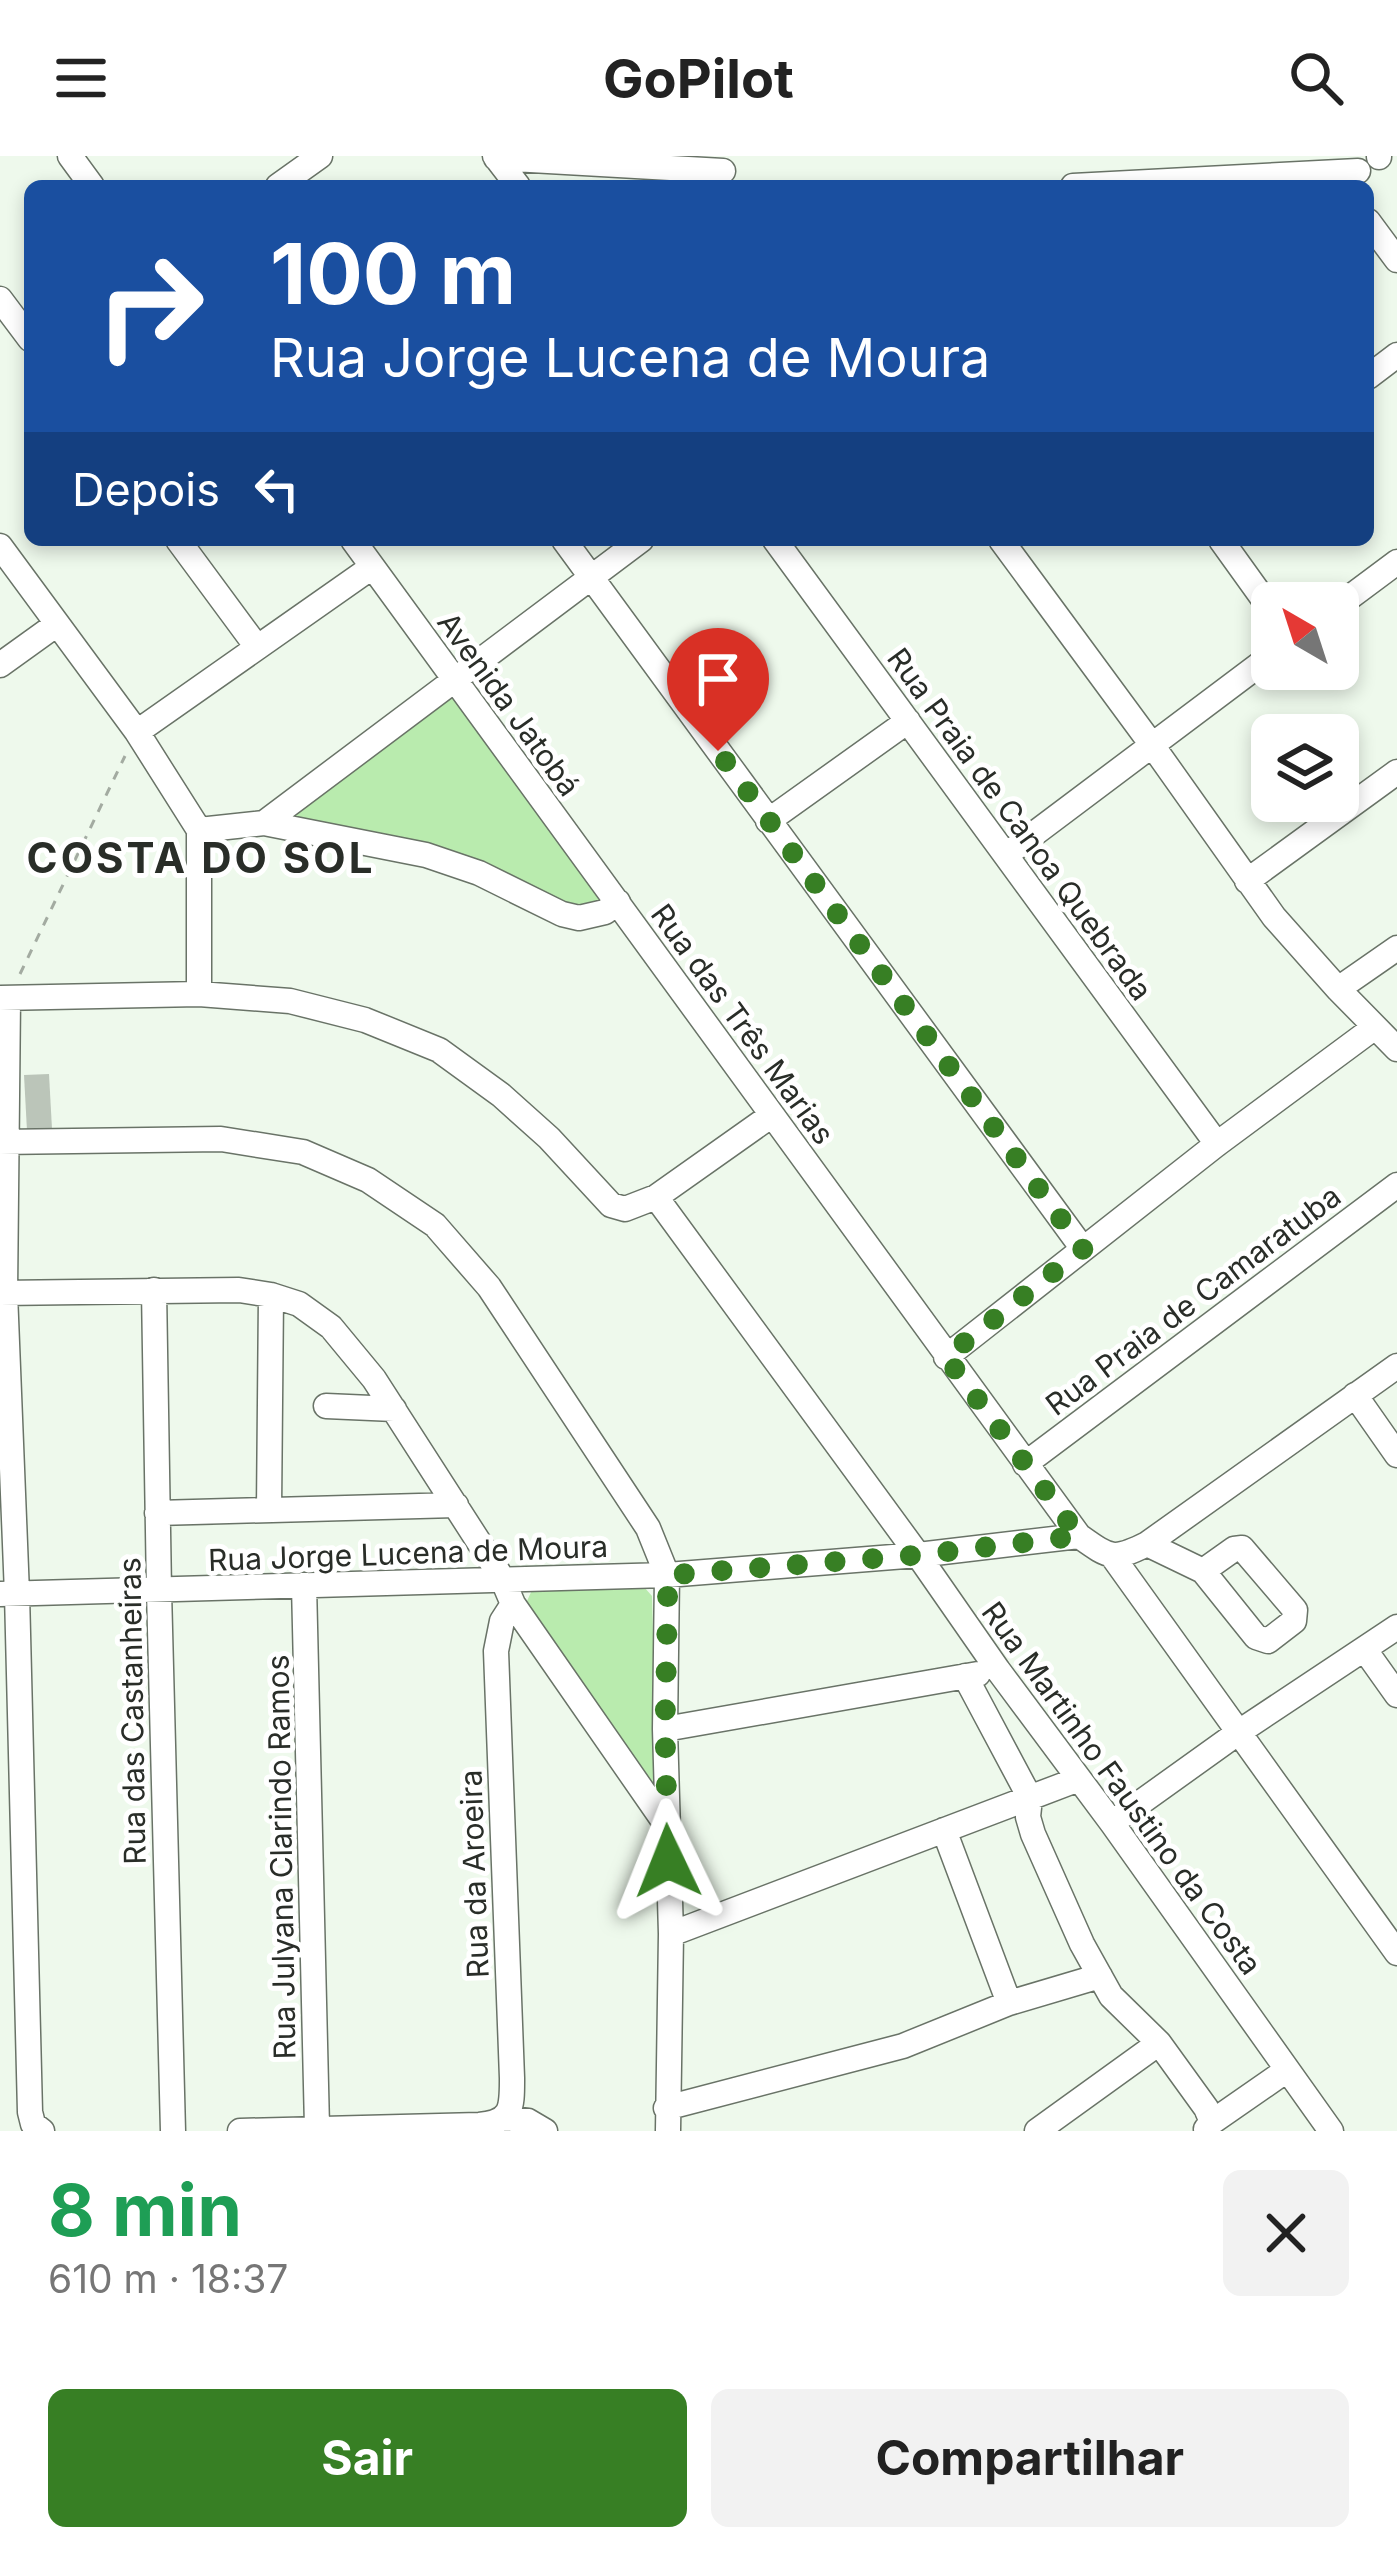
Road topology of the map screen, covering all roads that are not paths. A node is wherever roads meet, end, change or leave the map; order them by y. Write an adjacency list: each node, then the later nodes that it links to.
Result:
1 (320, 156): 5 (street)
2 (495, 157): 3 (street)
3 (726, 171)
4 (1359, 171): 6 (street)
5 (292, 180)
6 (1187, 180)
7 (1374, 229): 8 (street)
8 (1397, 260)
9 (0, 299): 10 (street)
10 (24, 331)
11 (0, 546): 24 (street)
12 (182, 546): 25 (street)
13 (356, 546): 20 (street, Avenida Jatobá)
14 (568, 546): 21 (street)
15 (632, 546): 21 (street)
16 (779, 546): 29 (street, Rua Praia de Canoa Quebrada)
17 (1005, 546): 31 (street)
18 (1226, 546): 22 (street)
19 (1397, 562): 23 (street)
20 (372, 567): 25 (street); 28 (street, Avenida Jatobá)
21 (591, 576): 28 (street); 33 (street)
22 (1252, 582)
23 (1359, 590)
24 (57, 624): 26 (street); 30 (street)
25 (257, 647): 30 (street)
26 (0, 665)
27 (1251, 671): 31 (street)
28 (454, 680): 34 (street); 38 (street, Avenida Jatobá)
29 (908, 721): 33 (street); 36 (street, Rua Praia de Canoa Quebrada)
30 (137, 732): 35 (street)
31 (1152, 745): 36 (street); 37 (street)
32 (1397, 772): 37 (street)
33 (768, 821): 50 (street)
34 (264, 823): 35 (street, Rua das Três Marias); 38 (street, Rua das Três Marias)
35 (199, 830): 41 (street)
36 (1006, 856): 47 (street, Rua Praia de Canoa Quebrada)
37 (1247, 881): 40 (street)
38 (618, 902): 45 (street, Rua das Três Marias)
39 (1397, 948): 40 (street)
40 (1338, 989): 43 (street)
41 (200, 994): 42 (street); 49 (street)
42 (4, 998): 46 (street)
43 (1375, 1027): 44 (street); 47 (street)
44 (1397, 1048)
45 (772, 1115): 49 (street); 54 (street, Rua das Três Marias)
46 (3, 1142): 52 (street); 70 (street)
47 (1217, 1144): 50 (street)
48 (1397, 1185): 61 (street, Rua Praia de Camaratuba)
49 (656, 1197): 67 (street, Rua Martinho Faustino da Costa)
50 (1083, 1249): 54 (street)
51 (154, 1290): 52 (street); 53 (street); 64 (street, Rua das Castanheiras)
52 (3, 1293): 59 (street)
53 (271, 1295): 58 (street); 63 (street)
54 (946, 1357): 61 (street, Rua das Três Marias)
55 (1397, 1366): 56 (street)
56 (1355, 1395): 60 (street); 66 (street)
57 (326, 1406): 58 (street)
58 (394, 1409): 62 (street)
59 (5, 1443): 74 (street)
60 (1397, 1455)
61 (1025, 1464): 65 (street, Rua das Três Marias)
62 (456, 1505): 63 (street); 71 (street)
63 (269, 1509): 64 (street)
64 (158, 1513): 73 (street, Rua das Castanheiras)
65 (1079, 1536): 67 (street, Rua Jorge Lucena de Moura); 68 (street)
66 (1147, 1544): 68 (street); 69 (street)
67 (919, 1555): 70 (street, Rua Jorge Lucena de Moura); 78 (street, Rua Martinho Faustino da Costa)
68 (1113, 1557): 82 (street)
69 (1203, 1571)
70 (668, 1575): 71 (street, Rua Jorge Lucena de Moura); 81 (street)
71 (502, 1578): 72 (street, Rua Jorge Lucena de Moura); 75 (street)
72 (304, 1585): 73 (street, Rua Jorge Lucena de Moura); 98 (street, Rua Julyana Clarindo Ramos)
73 (159, 1591): 74 (street, Rua Jorge Lucena de Moura); 100 (street, Rua das Castanheiras)
74 (9, 1594): 83 (street)
75 (513, 1604): 87 (street); 96 (street, Rua da Aroeira)
76 (1397, 1627): 77 (street)
77 (1365, 1650): 80 (street); 82 (street)
78 (998, 1670): 79 (street); 84 (street, Rua Martinho Faustino da Costa)
79 (965, 1676): 81 (street); 85 (street, Rua Martinho Faustino da Costa)
80 (1397, 1695)
81 (665, 1729): 87 (street)
82 (1239, 1732): 86 (street); 90 (street)
83 (11, 1743): 99 (street)
84 (1078, 1779): 85 (street); 86 (street, Rua Martinho Faustino da Costa)
85 (1030, 1798): 88 (street); 91 (street, Rua Martinho Faustino da Costa)
86 (1112, 1823): 94 (street, Rua Martinho Faustino da Costa)
87 (667, 1825): 89 (street)
88 (944, 1831): 89 (street); 92 (street)
89 (671, 1934): 95 (street)
90 (1397, 1953)
91 (1100, 1976): 92 (street); 93 (street, Rua Martinho Faustino da Costa)
92 (1009, 2003): 95 (street)
93 (1160, 2043): 97 (street, Rua Martinho Faustino da Costa); 103 (street)
94 (1287, 2069): 97 (street); 104 (street, Rua Martinho Faustino da Costa)
95 (667, 2120)
96 (492, 2122): 98 (street); 102 (street)
97 (1208, 2126)
98 (317, 2127): 101 (street)
99 (42, 2131)
100 (173, 2131)
101 (240, 2131)
102 (545, 2131)
103 (1037, 2131)
104 (1331, 2131)

